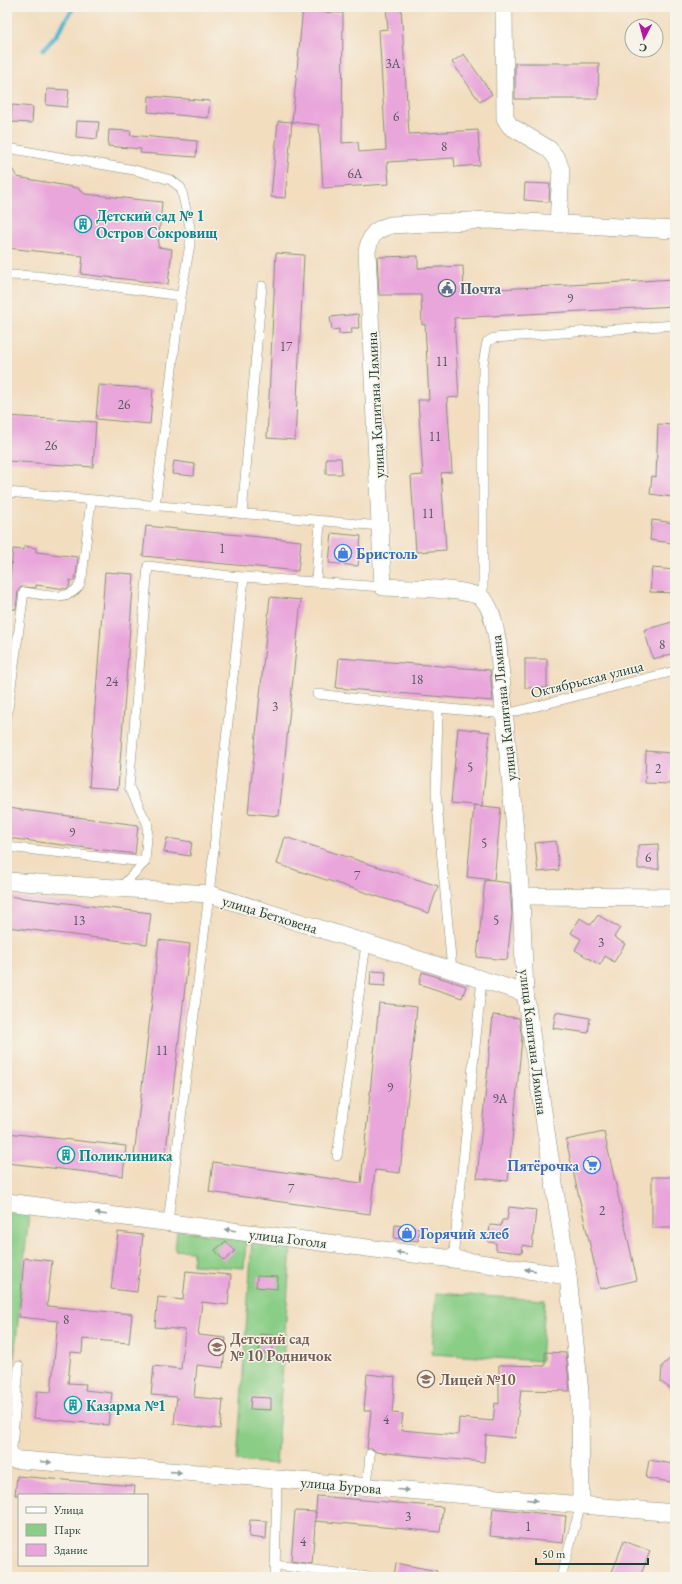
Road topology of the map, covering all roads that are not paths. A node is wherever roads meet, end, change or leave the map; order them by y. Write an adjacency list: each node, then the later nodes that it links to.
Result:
1 (504, 7): 3 (street)
2 (7, 148): 7 (lane)
3 (558, 224): 4 (street, улица Капитана Лямина); 14 (street, улица Капитана Лямина)
4 (675, 230)
5 (7, 274): 7 (lane)
6 (262, 286): 12 (lane)
7 (181, 296): 11 (lane)
8 (675, 325): 18 (lane)
9 (7, 492): 10 (lane)
10 (91, 500): 11 (lane); 23 (lane)
11 (154, 506): 12 (lane)
12 (242, 514): 13 (lane)
13 (320, 521): 14 (lane); 16 (lane)
14 (380, 526): 17 (street, улица Капитана Лямина)
15 (244, 577): 16 (lane); 25 (lane); 28 (lane)
16 (316, 582): 17 (lane)
17 (383, 586): 18 (street)
18 (483, 599): 22 (street, улица Капитана Лямина)
19 (675, 671): 22 (lane, Октябрьская улица)
20 (317, 694): 21 (lane, Октябрьская улица)
21 (438, 708): 22 (lane, Октябрьская улица); 32 (lane)
22 (506, 714): 29 (street, улица Капитана Лямина)
23 (7, 716)
24 (7, 847): 25 (lane)
25 (145, 862): 27 (lane)
26 (7, 881): 27 (street, улица Бетховена)
27 (120, 888): 28 (street, улица Бетховена)
28 (209, 894): 31 (street, улица Бетховена); 37 (lane)
29 (521, 896): 30 (street); 34 (street, улица Капитана Лямина)
30 (675, 897)
31 (366, 944): 32 (street, улица Бетховена); 35 (lane)
32 (452, 970): 33 (street, улица Бетховена)
33 (482, 980): 34 (street, улица Бетховена); 38 (lane)
34 (525, 993): 39 (street, улица Капитана Лямина)
35 (337, 1156)
36 (7, 1202): 37 (street, улица Гоголя, one-way to 36)
37 (168, 1222): 38 (street, улица Гоголя, one-way to 37)
38 (453, 1259): 39 (street, улица Гоголя, one-way to 38)
39 (568, 1276): 45 (street, улица Капитана Лямина)
40 (19, 1366): 42 (lane)
41 (370, 1454): 44 (lane)
42 (9, 1459): 43 (street, улица Бурова, one-way to 43)
43 (277, 1479): 44 (street, улица Бурова); 47 (lane)
44 (367, 1487): 45 (street, улица Бурова, one-way to 45)
45 (581, 1504): 46 (street, улица Бурова); 50 (lane)
46 (675, 1513)
47 (275, 1565): 48 (lane); 49 (lane)
48 (275, 1577)
49 (370, 1577)
50 (561, 1577)

